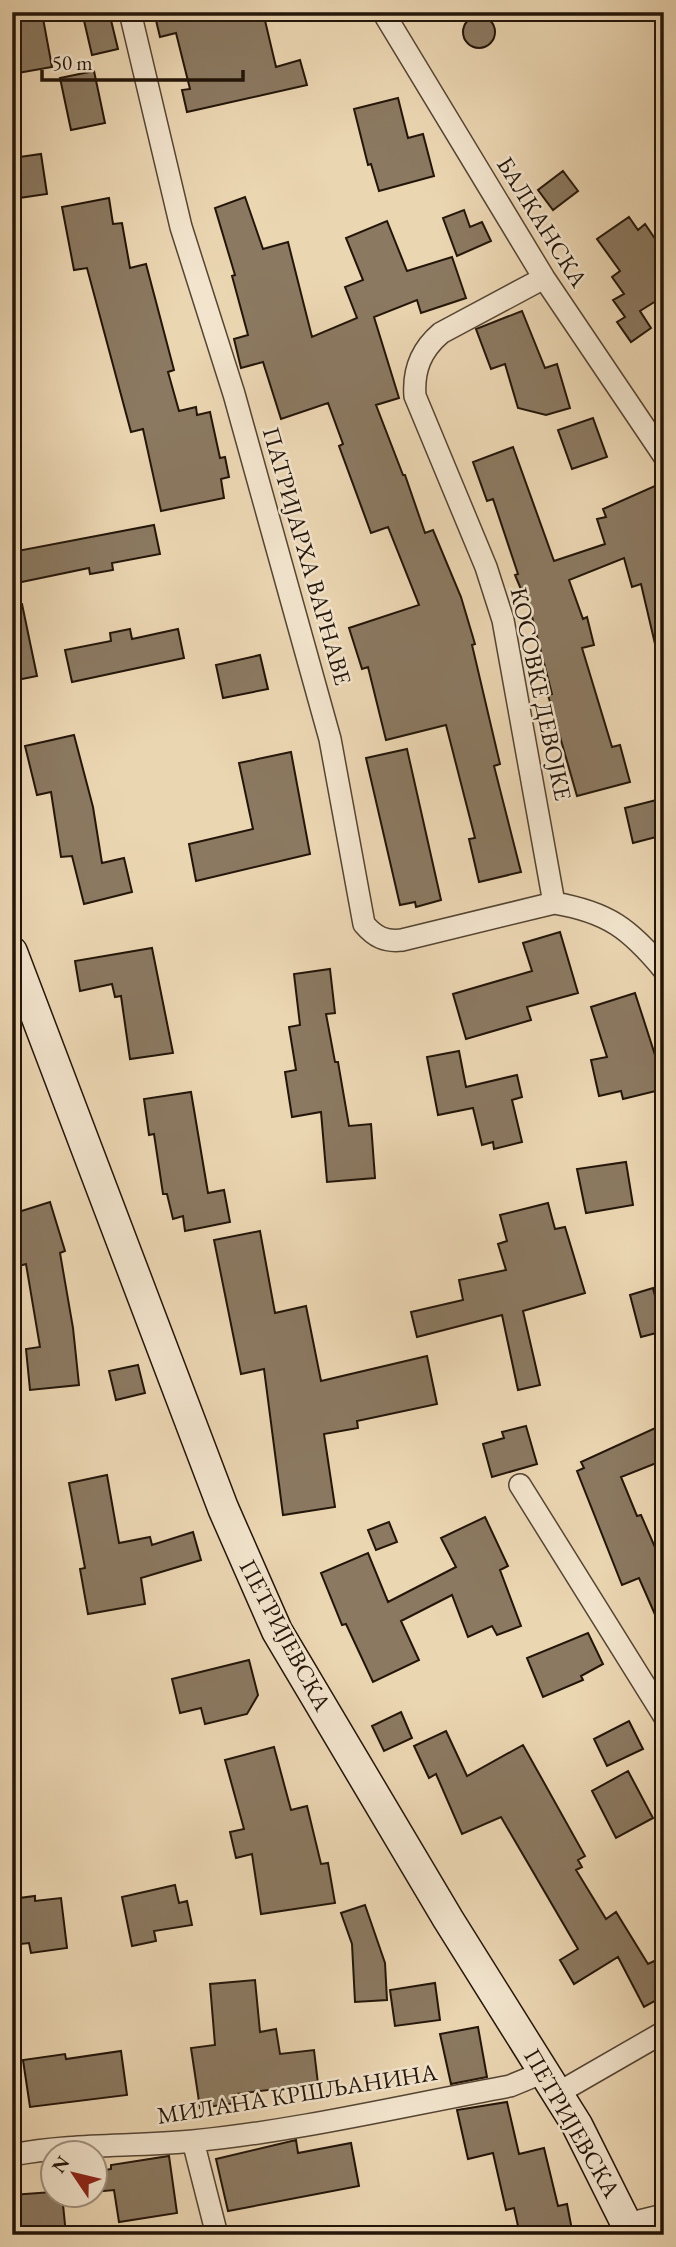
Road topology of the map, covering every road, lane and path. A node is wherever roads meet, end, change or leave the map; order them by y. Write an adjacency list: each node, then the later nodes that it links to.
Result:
1 (130, 12): 5 (street, ПАТРИЈАРХА ВАРНАВЕ)
2 (383, 12): 3 (street, БАЛКАНСКА)
3 (544, 278): 4 (street, БАЛКАНСКА); 5 (street, КОСОВКЕ ДЕВОЈКЕ)
4 (664, 456)
5 (554, 903): 7 (street)
6 (12, 952): 11 (main road, ПЕТРИЈЕВСКА)
7 (664, 970)
8 (520, 1486): 9 (street)
9 (664, 1716)
10 (664, 2032): 11 (street, МИЛАНА КРШЉАНИНА)
11 (551, 2082): 12 (street, МИЛАНА КРШЉАНИНА); 15 (main road, ПЕТРИЈЕВСКА)
12 (193, 2141): 13 (street, МИЛАНА КРШЉАНИНА); 16 (street)
13 (12, 2155)
14 (664, 2215): 15 (street)
15 (630, 2229)
16 (217, 2235)

